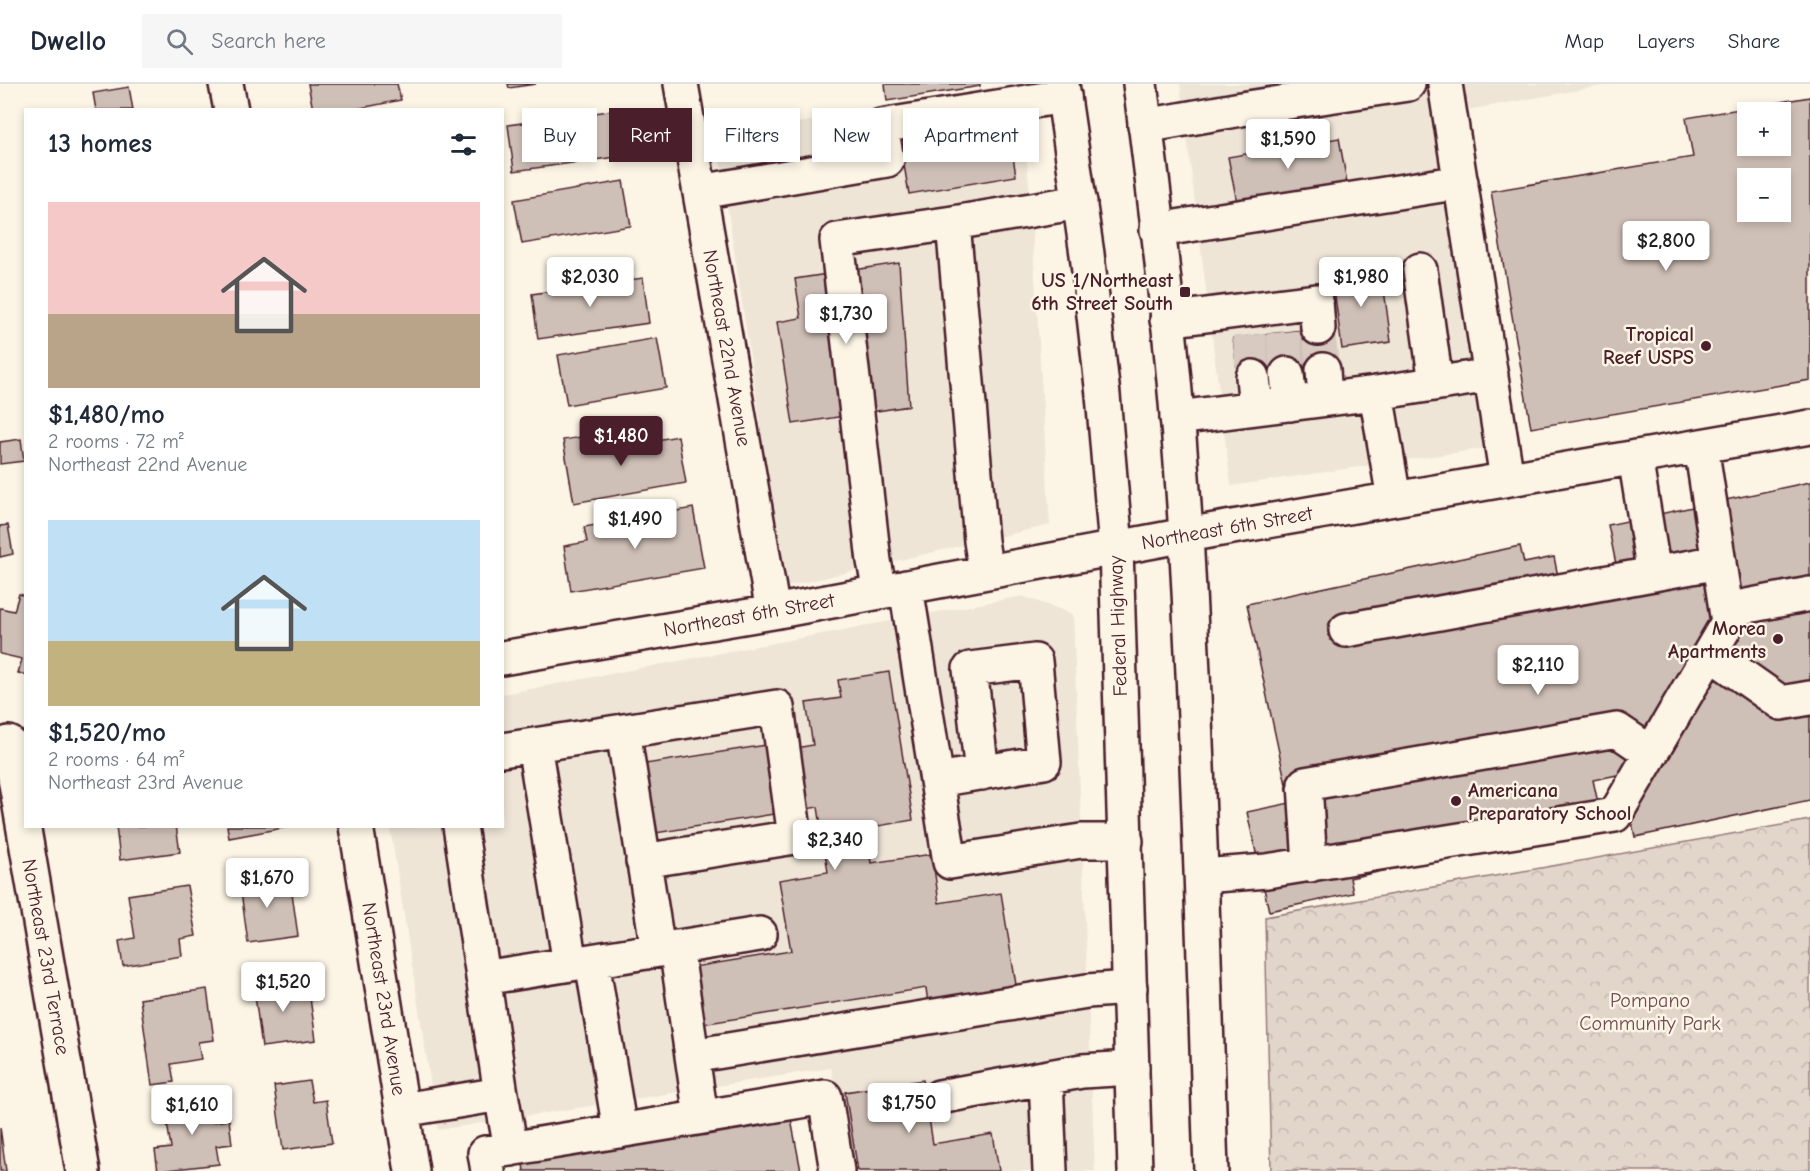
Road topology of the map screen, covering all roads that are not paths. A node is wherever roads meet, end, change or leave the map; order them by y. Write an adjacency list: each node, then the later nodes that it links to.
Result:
1 (226, 84): 7 (street)
2 (681, 84): 10 (street, Northeast 22nd Avenue)
3 (1140, 84): 8 (street)
4 (1408, 84): 8 (street)
5 (1445, 84): 9 (street)
6 (1063, 90): 10 (street); 11 (street, Federal Highway)
7 (231, 108)
8 (1145, 126): 13 (street)
9 (1461, 182): 13 (street); 17 (street)
10 (700, 192): 34 (street, Northeast 22nd Avenue)
11 (1080, 202): 12 (street); 27 (street, Federal Highway)
12 (953, 222): 29 (street); 31 (street)
13 (1157, 230): 15 (street)
14 (1420, 270): 18 (street)
15 (1167, 320): 16 (street); 20 (street)
16 (1318, 328)
17 (1491, 375): 18 (street); 24 (street)
18 (1436, 383): 19 (street)
19 (1376, 393): 20 (street); 25 (street)
20 (1177, 418): 26 (street)
21 (1810, 427): 22 (street, Northeast 6th Street)
22 (1701, 446): 23 (street, Northeast 6th Street); 28 (street)
23 (1635, 457): 24 (street, Northeast 6th Street); 30 (street)
24 (1507, 479): 25 (street, Northeast 6th Street)
25 (1394, 499): 26 (street, Northeast 6th Street)
26 (1186, 536): 27 (street, Northeast 6th Street); 53 (street)
27 (1116, 548): 29 (street, Northeast 6th Street); 50 (street, Federal Highway)
28 (1719, 562): 30 (street); 33 (street)
29 (986, 572): 31 (street, Northeast 6th Street)
30 (1654, 574): 35 (street)
31 (893, 590): 34 (street, Northeast 6th Street); 45 (street)
32 (1810, 594): 33 (street)
33 (1726, 610): 36 (street)
34 (773, 612): 37 (street, Northeast 6th Street)
35 (1346, 630)
36 (1710, 652): 38 (street); 43 (street)
37 (504, 658)
38 (1810, 698)
39 (623, 731): 41 (street); 51 (street); 51 (street)
40 (12, 743): 46 (street, Northeast 23rd Terrace)
41 (534, 745): 42 (street); 56 (street)
42 (504, 750)
43 (1651, 753): 52 (street); 52 (street)
44 (982, 773): 45 (street)
45 (937, 780): 50 (street)
46 (24, 815)
47 (26, 828): 68 (street, Northeast 23rd Terrace)
48 (356, 828): 64 (street, Northeast 23rd Avenue)
49 (460, 828): 57 (street)
50 (1126, 841): 58 (street, Federal Highway)
51 (643, 861): 55 (street)
52 (1310, 864): 53 (street)
53 (1202, 876): 73 (street)
54 (760, 934): 55 (street)
55 (667, 949): 56 (street); 59 (street)
56 (581, 962): 57 (street); 66 (street)
57 (483, 978): 62 (street)
58 (1130, 988): 59 (street); 60 (street, Federal Highway)
59 (692, 1056): 65 (street)
60 (1132, 1068): 61 (street); 72 (street, Federal Highway)
61 (1046, 1078): 63 (street); 71 (street)
62 (501, 1094): 64 (street); 67 (street)
63 (939, 1097)
64 (402, 1110): 69 (street, Northeast 23rd Avenue)
65 (701, 1117): 66 (street); 70 (street)
66 (620, 1131): 67 (street)
67 (499, 1160)
68 (83, 1171)
69 (412, 1171)
70 (837, 1171)
71 (1050, 1171)
72 (1135, 1171)
73 (1211, 1171)

